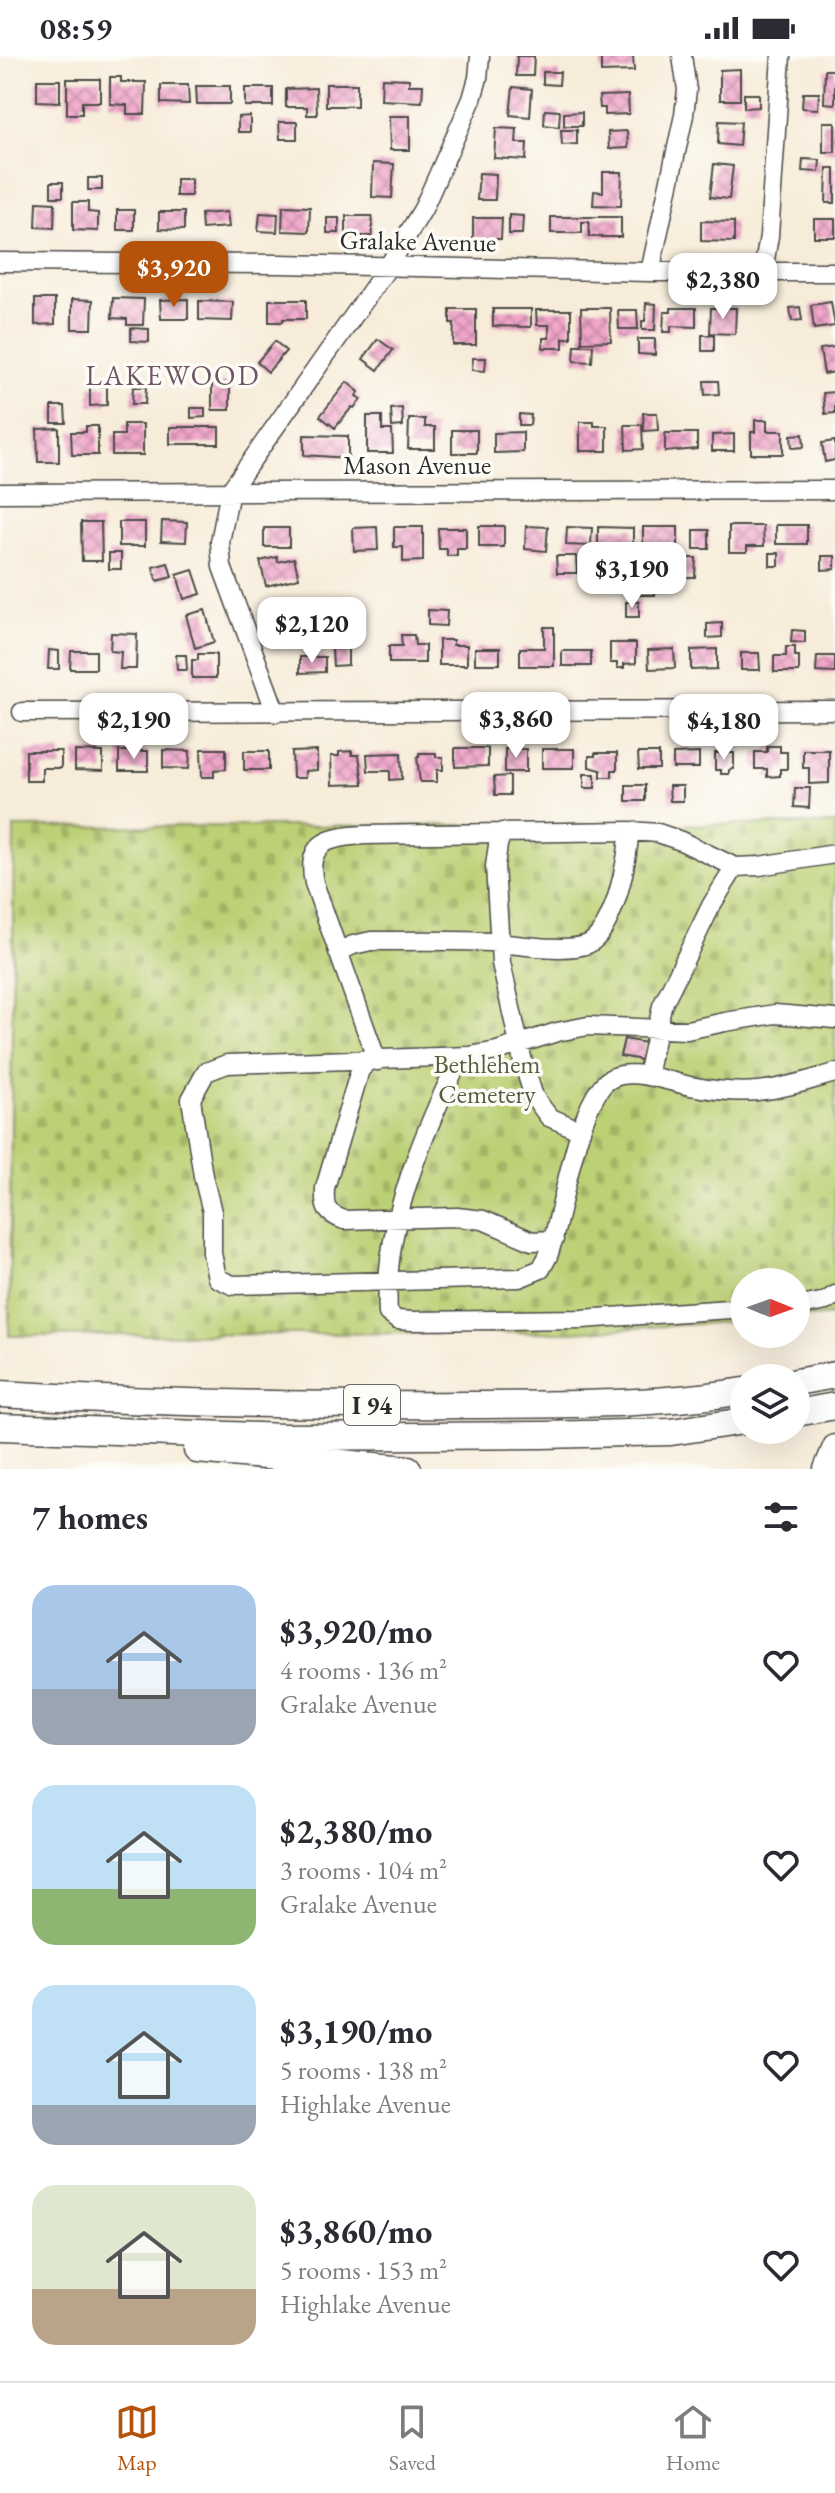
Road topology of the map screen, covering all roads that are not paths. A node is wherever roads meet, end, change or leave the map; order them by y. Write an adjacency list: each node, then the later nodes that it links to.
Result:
1 (480, 56): 5 (street)
2 (682, 56): 7 (street)
3 (781, 56): 6 (street)
4 (0, 262): 5 (street, Gralake Avenue)
5 (388, 267): 7 (street, Gralake Avenue); 10 (street)
6 (763, 271): 7 (street, Gralake Avenue); 8 (street, Gralake Avenue)
7 (650, 272)
8 (835, 272)
9 (835, 490): 10 (street, Mason Avenue)
10 (230, 491): 11 (street, Mason Avenue); 14 (street)
11 (0, 493)
12 (835, 710): 14 (street)
13 (22, 712): 14 (street)
14 (276, 713)
15 (629, 831): 16 (street); 18 (street); 19 (street)
16 (502, 832): 19 (street); 20 (street)
17 (835, 854): 18 (street)
18 (735, 867): 22 (street)
19 (499, 943): 20 (street); 23 (street)
20 (338, 952): 25 (street)
21 (835, 1019): 22 (street)
22 (658, 1029): 23 (street); 27 (street)
23 (518, 1044): 24 (street); 28 (street)
24 (470, 1056): 25 (street); 29 (street)
25 (373, 1061): 29 (street); 31 (street)
26 (835, 1073): 27 (street)
27 (647, 1076): 28 (street)
28 (581, 1131): 30 (street)
29 (397, 1219): 30 (street); 31 (street)
30 (554, 1240): 31 (street)
31 (388, 1281): 34 (street)
32 (835, 1295): 33 (street)
33 (810, 1304)
34 (730, 1309)
35 (835, 1375): 36 (highway)
36 (810, 1380)
37 (730, 1393): 38 (highway, I 94)
38 (0, 1394)
39 (835, 1406): 40 (highway)
40 (810, 1410)
41 (730, 1423): 43 (highway, I 94)
42 (0, 1427): 43 (highway, I 94)
43 (67, 1430): 45 (highway)
44 (835, 1447): 46 (main road)
45 (408, 1469)
46 (826, 1469)

